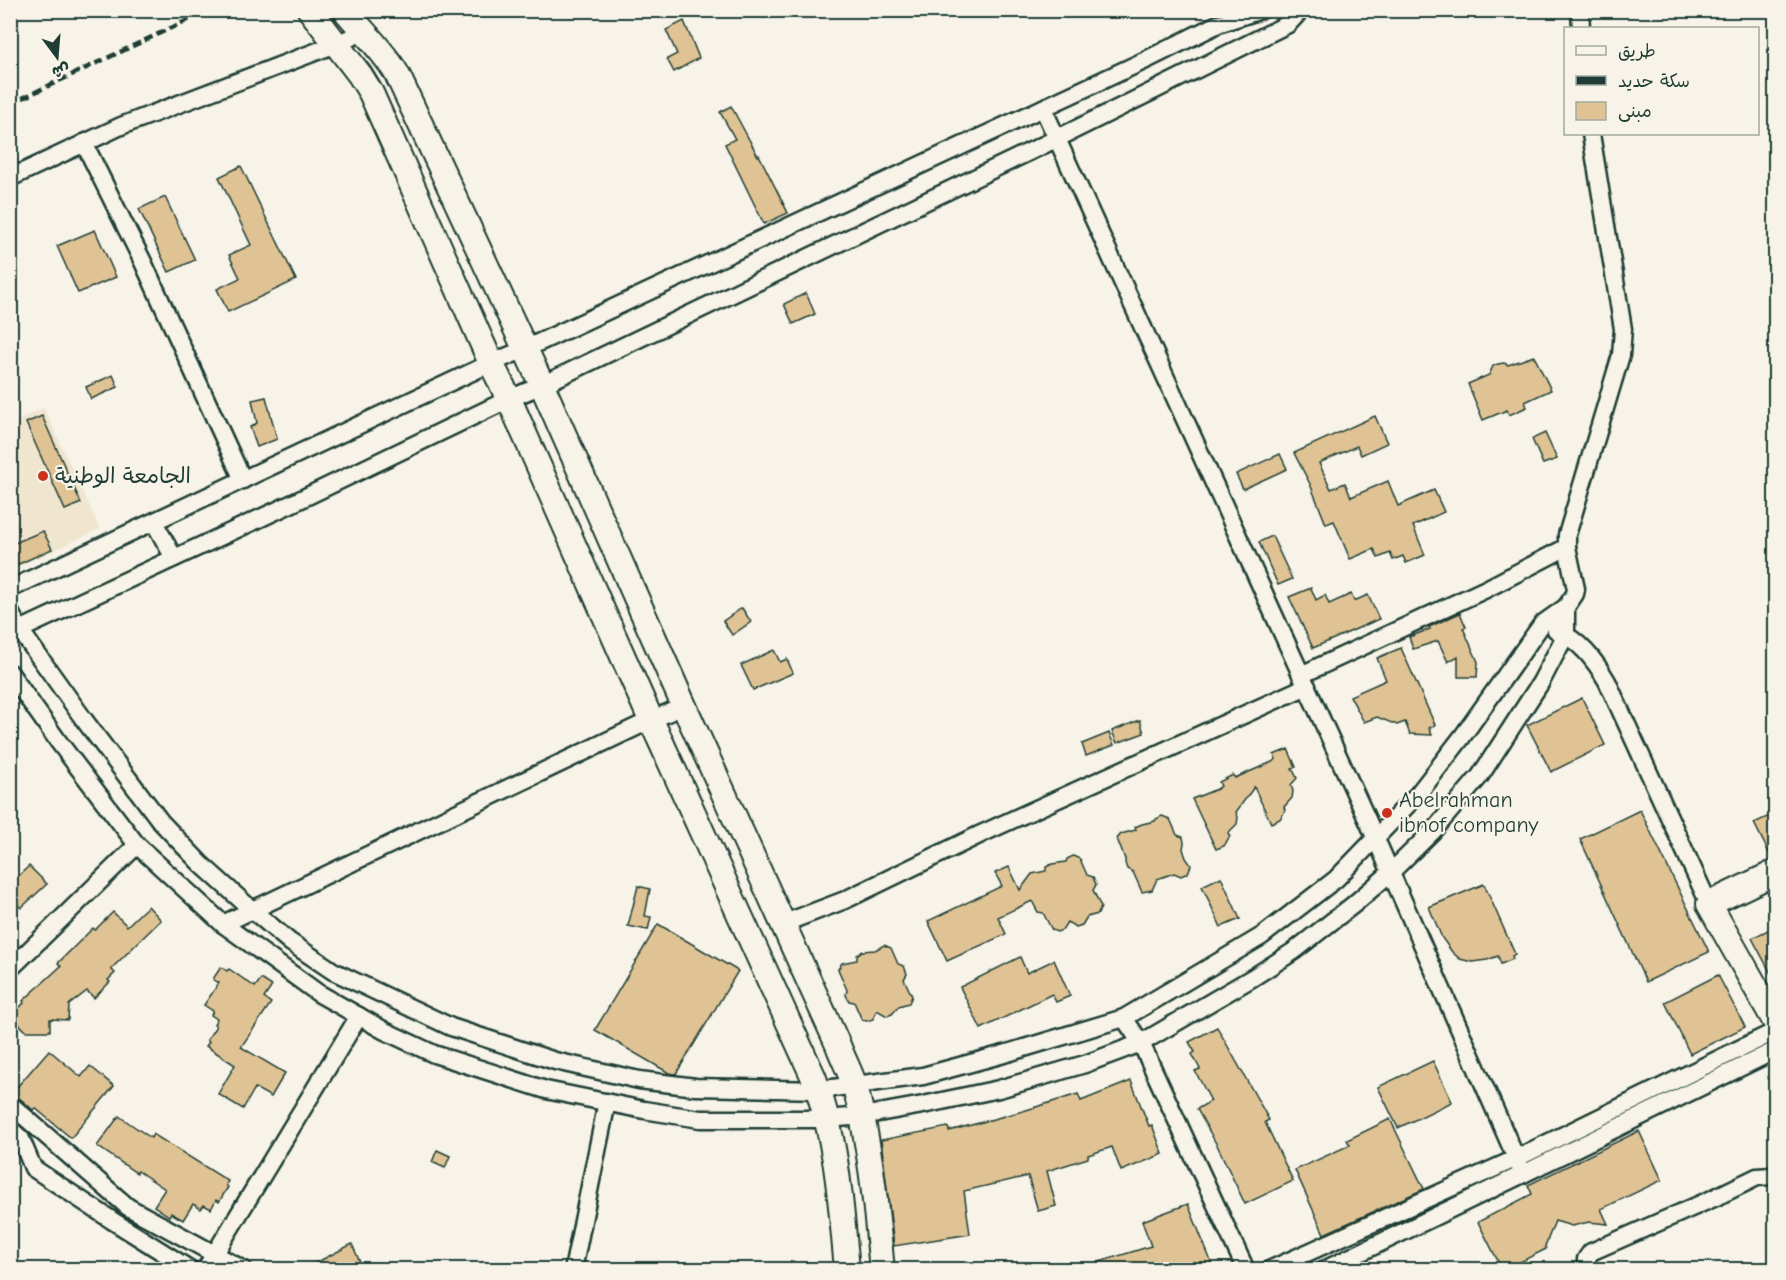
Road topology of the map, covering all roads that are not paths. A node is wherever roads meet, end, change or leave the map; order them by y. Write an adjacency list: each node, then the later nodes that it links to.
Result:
1 (310, 10): 9 (street)
2 (345, 10): 8 (street)
3 (1262, 10): 6 (street)
4 (1301, 10): 12 (street)
5 (1580, 10): 7 (street)
6 (1219, 17): 10 (street)
7 (1581, 27)
8 (363, 32): 9 (street); 15 (street)
9 (336, 44): 13 (street); 16 (street)
10 (1043, 108): 12 (street); 15 (street)
11 (1592, 135): 21 (street)
12 (1058, 138): 17 (street); 30 (street)
13 (84, 143): 14 (street); 19 (street)
14 (10, 178)
15 (525, 349): 16 (street); 17 (street)
16 (491, 363): 18 (street); 19 (street)
17 (542, 385): 18 (street); 31 (street)
18 (509, 399): 22 (street); 32 (street)
19 (243, 480): 20 (street)
20 (154, 522): 22 (street); 23 (street)
21 (1567, 548): 24 (street); 30 (street)
22 (174, 558): 27 (street)
23 (10, 589)
24 (1566, 607): 26 (street); 28 (street)
25 (10, 612): 27 (street)
26 (1542, 624): 28 (street); 33 (street)
27 (15, 632): 38 (street)
28 (1566, 634): 36 (street); 37 (street)
29 (10, 673): 34 (street)
30 (1304, 680): 33 (street); 40 (street)
31 (684, 706): 32 (street); 40 (street)
32 (651, 720): 38 (street); 49 (street)
33 (1376, 838): 36 (street); 43 (street)
34 (137, 845): 39 (street); 41 (street)
35 (1776, 872): 37 (street)
36 (1390, 873): 46 (street); 55 (street)
37 (1709, 904): 44 (street)
38 (251, 909): 39 (street); 49 (street)
39 (223, 924): 42 (street)
40 (783, 924): 48 (street)
41 (10, 969)
42 (359, 1016): 50 (street); 58 (street)
43 (1124, 1018): 46 (street); 48 (street)
44 (1776, 1023)
45 (1776, 1031): 55 (street)
46 (1141, 1042): 52 (street); 65 (street)
47 (1776, 1050): 56 (street)
48 (855, 1085): 49 (street); 52 (street)
49 (818, 1090): 53 (street)
50 (607, 1102): 53 (street); 62 (street)
51 (10, 1104): 58 (street)
52 (862, 1116): 53 (street); 64 (street)
53 (827, 1119): 63 (street)
54 (10, 1129): 59 (street)
55 (1515, 1159): 56 (street); 66 (street)
56 (1523, 1174): 67 (street)
57 (1776, 1177): 68 (street)
58 (214, 1255): 60 (street); 61 (street)
59 (192, 1269)
60 (204, 1269)
61 (244, 1269)
62 (573, 1269)
63 (847, 1269)
64 (882, 1269)
65 (1246, 1269)
66 (1269, 1269)
67 (1324, 1269)
68 (1586, 1269)

